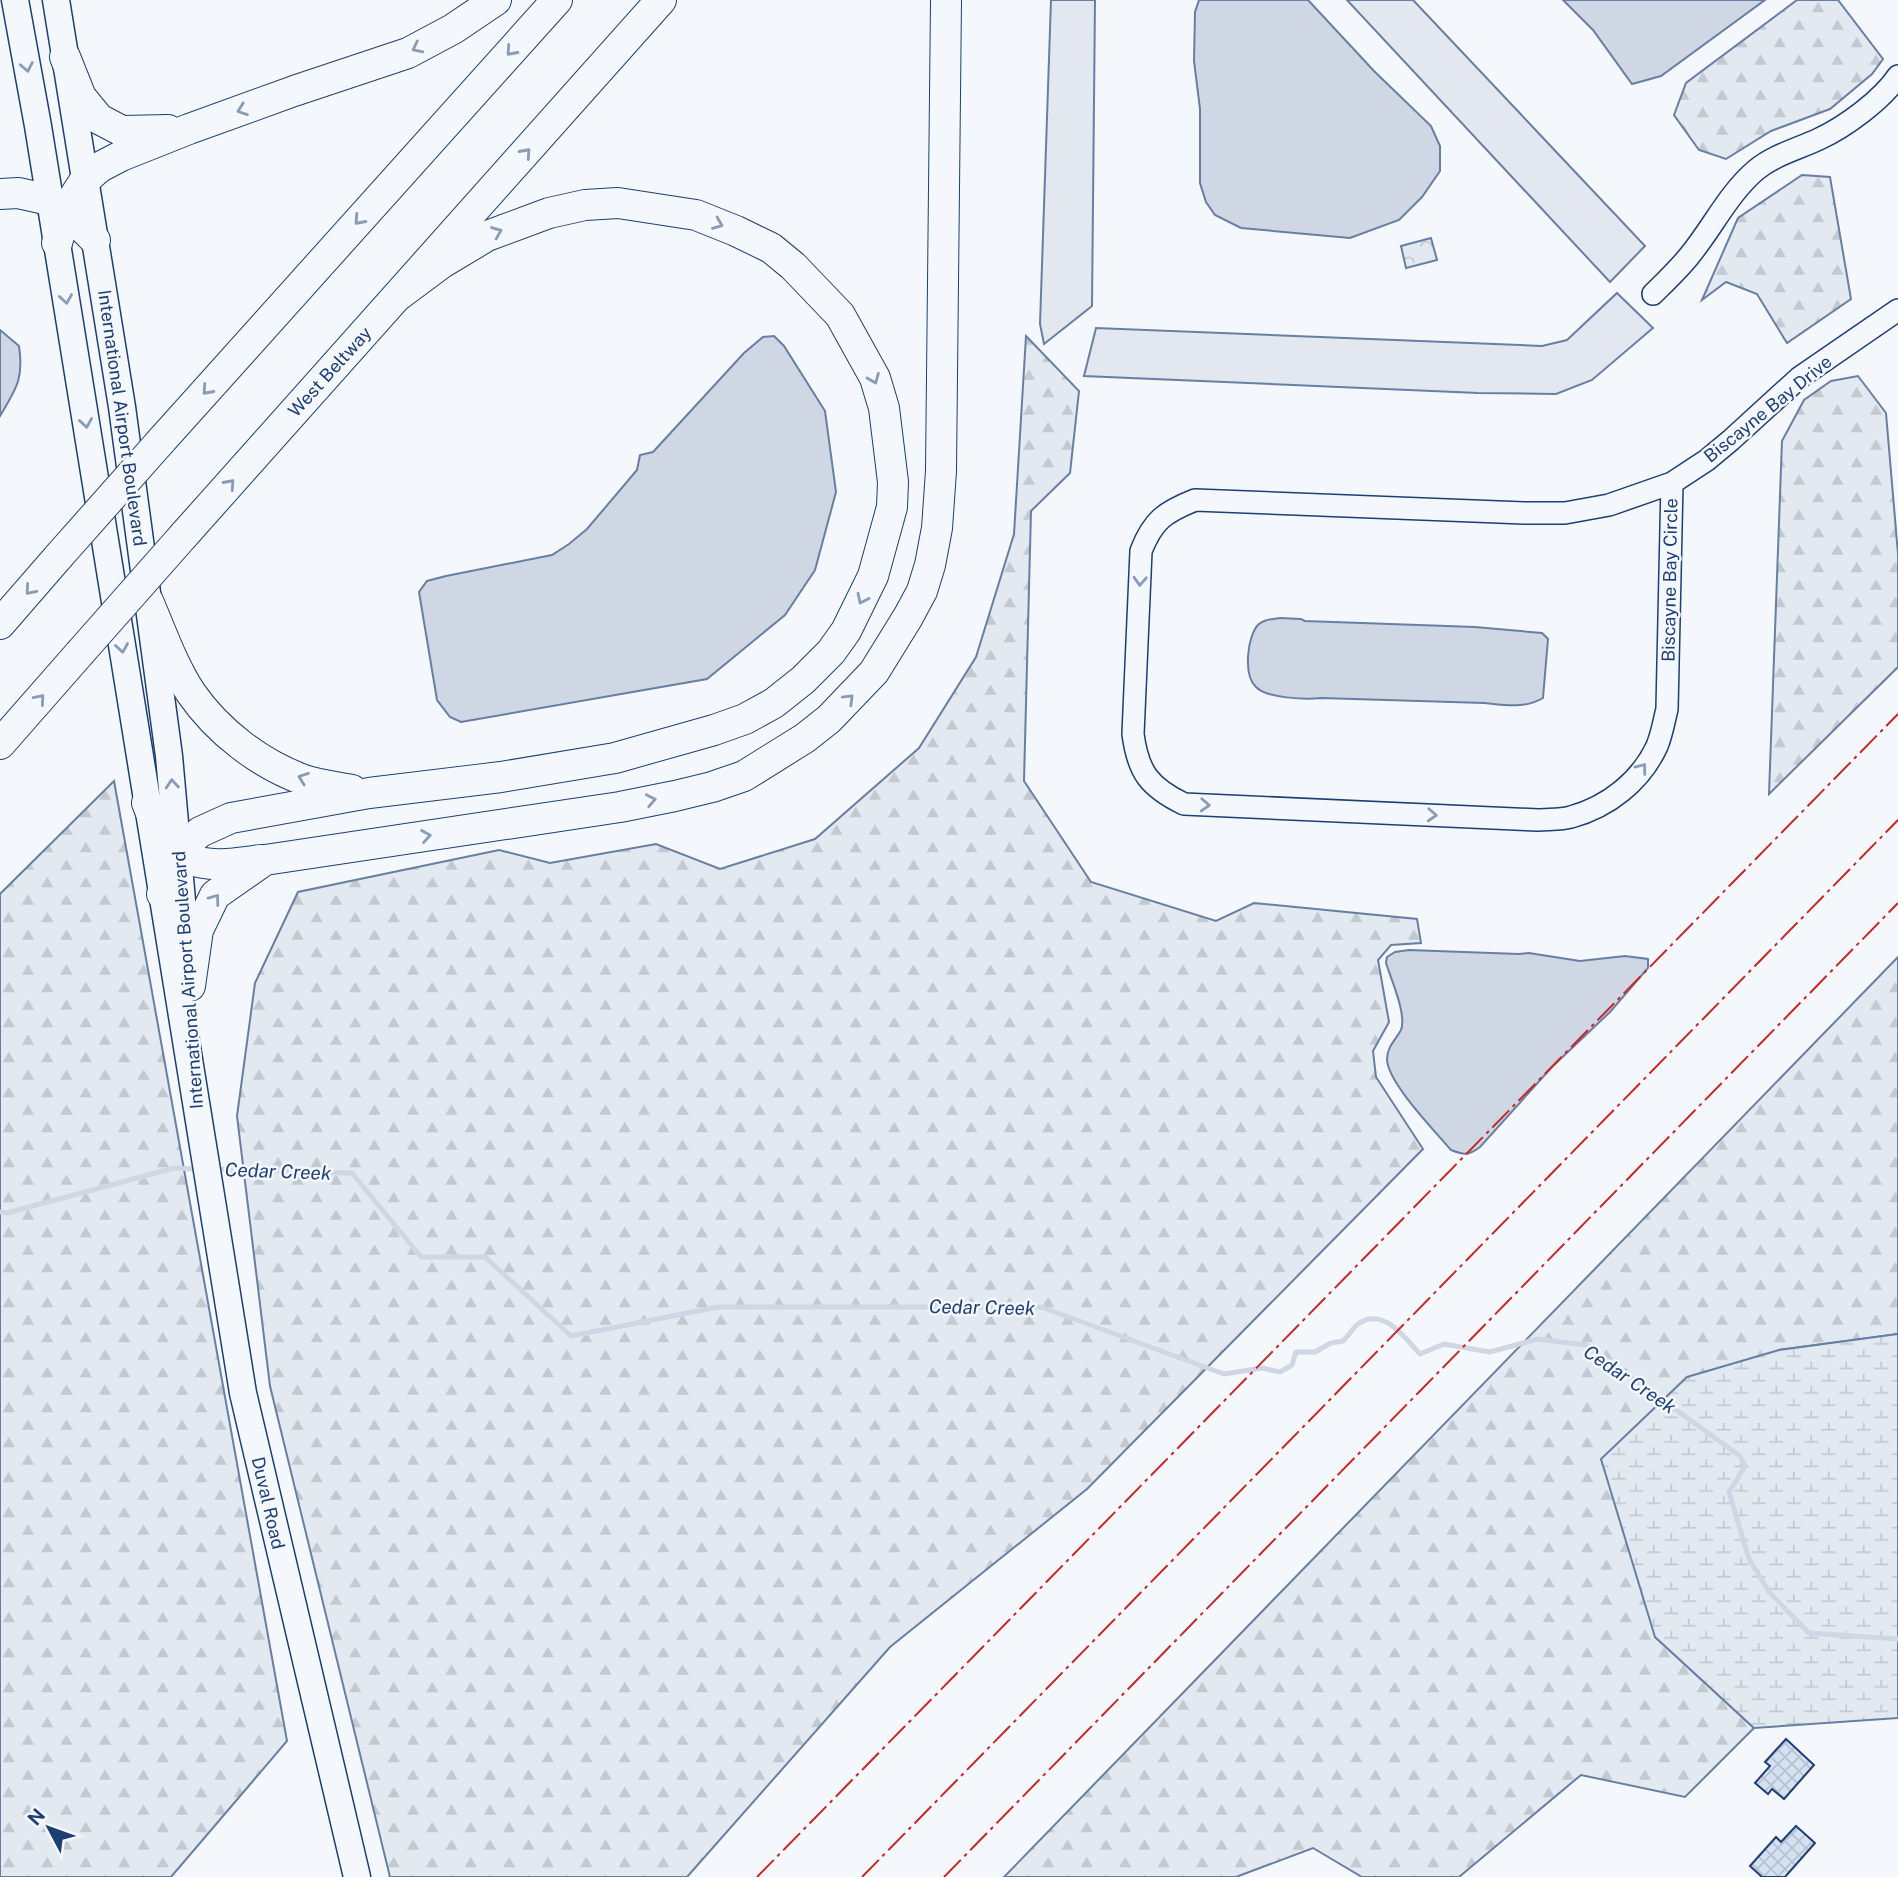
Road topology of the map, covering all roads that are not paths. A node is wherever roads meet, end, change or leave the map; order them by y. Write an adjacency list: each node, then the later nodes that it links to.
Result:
1 (15, 0): 12 (main road, one-way to 12)
2 (56, 0): 7 (main road, International Airport Boulevard)
3 (496, 0): 9 (highway, one-way to 9)
4 (557, 0): 20 (highway, one-way to 20, bridge)
5 (661, 0): 15 (highway, West Beltway, one-way to 5)
6 (946, 0): 25 (highway, one-way to 6)
7 (65, 57): 9 (highway); 10 (main road, International Airport Boulevard)
8 (1898, 76): 16 (street)
9 (189, 129): 10 (highway)
10 (85, 180): 12 (highway); 13 (main road, International Airport Boulevard)
11 (0, 194): 12 (highway)
12 (58, 205): 13 (highway); 14 (highway)
13 (95, 240): 19 (main road, International Airport Boulevard)
14 (57, 243): 23 (main road, International Airport Boulevard, one-way to 23)
15 (399, 295): 21 (highway, West Beltway, one-way to 15, bridge); 22 (highway, one-way to 22)
16 (1653, 295)
17 (1898, 310): 18 (street, Biscayne Bay Drive)
18 (1672, 483): 18 (street, Biscayne Bay Circle, one-way to 18)
19 (148, 601): 22 (highway, one-way to 19); 24 (main road, International Airport Boulevard, one-way to 19)
20 (0, 624)
21 (0, 744)
22 (369, 793): 24 (highway)
23 (147, 803): 24 (highway); 26 (main road, International Airport Boulevard)
24 (178, 852): 25 (highway); 26 (highway); 27 (main road, International Airport Boulevard)
25 (265, 860): 27 (highway, one-way to 25)
26 (162, 894): 28 (main road, International Airport Boulevard)
27 (190, 986): 28 (main road, International Airport Boulevard)
28 (198, 1124): 29 (main road, Duval Road)
29 (357, 1877)

